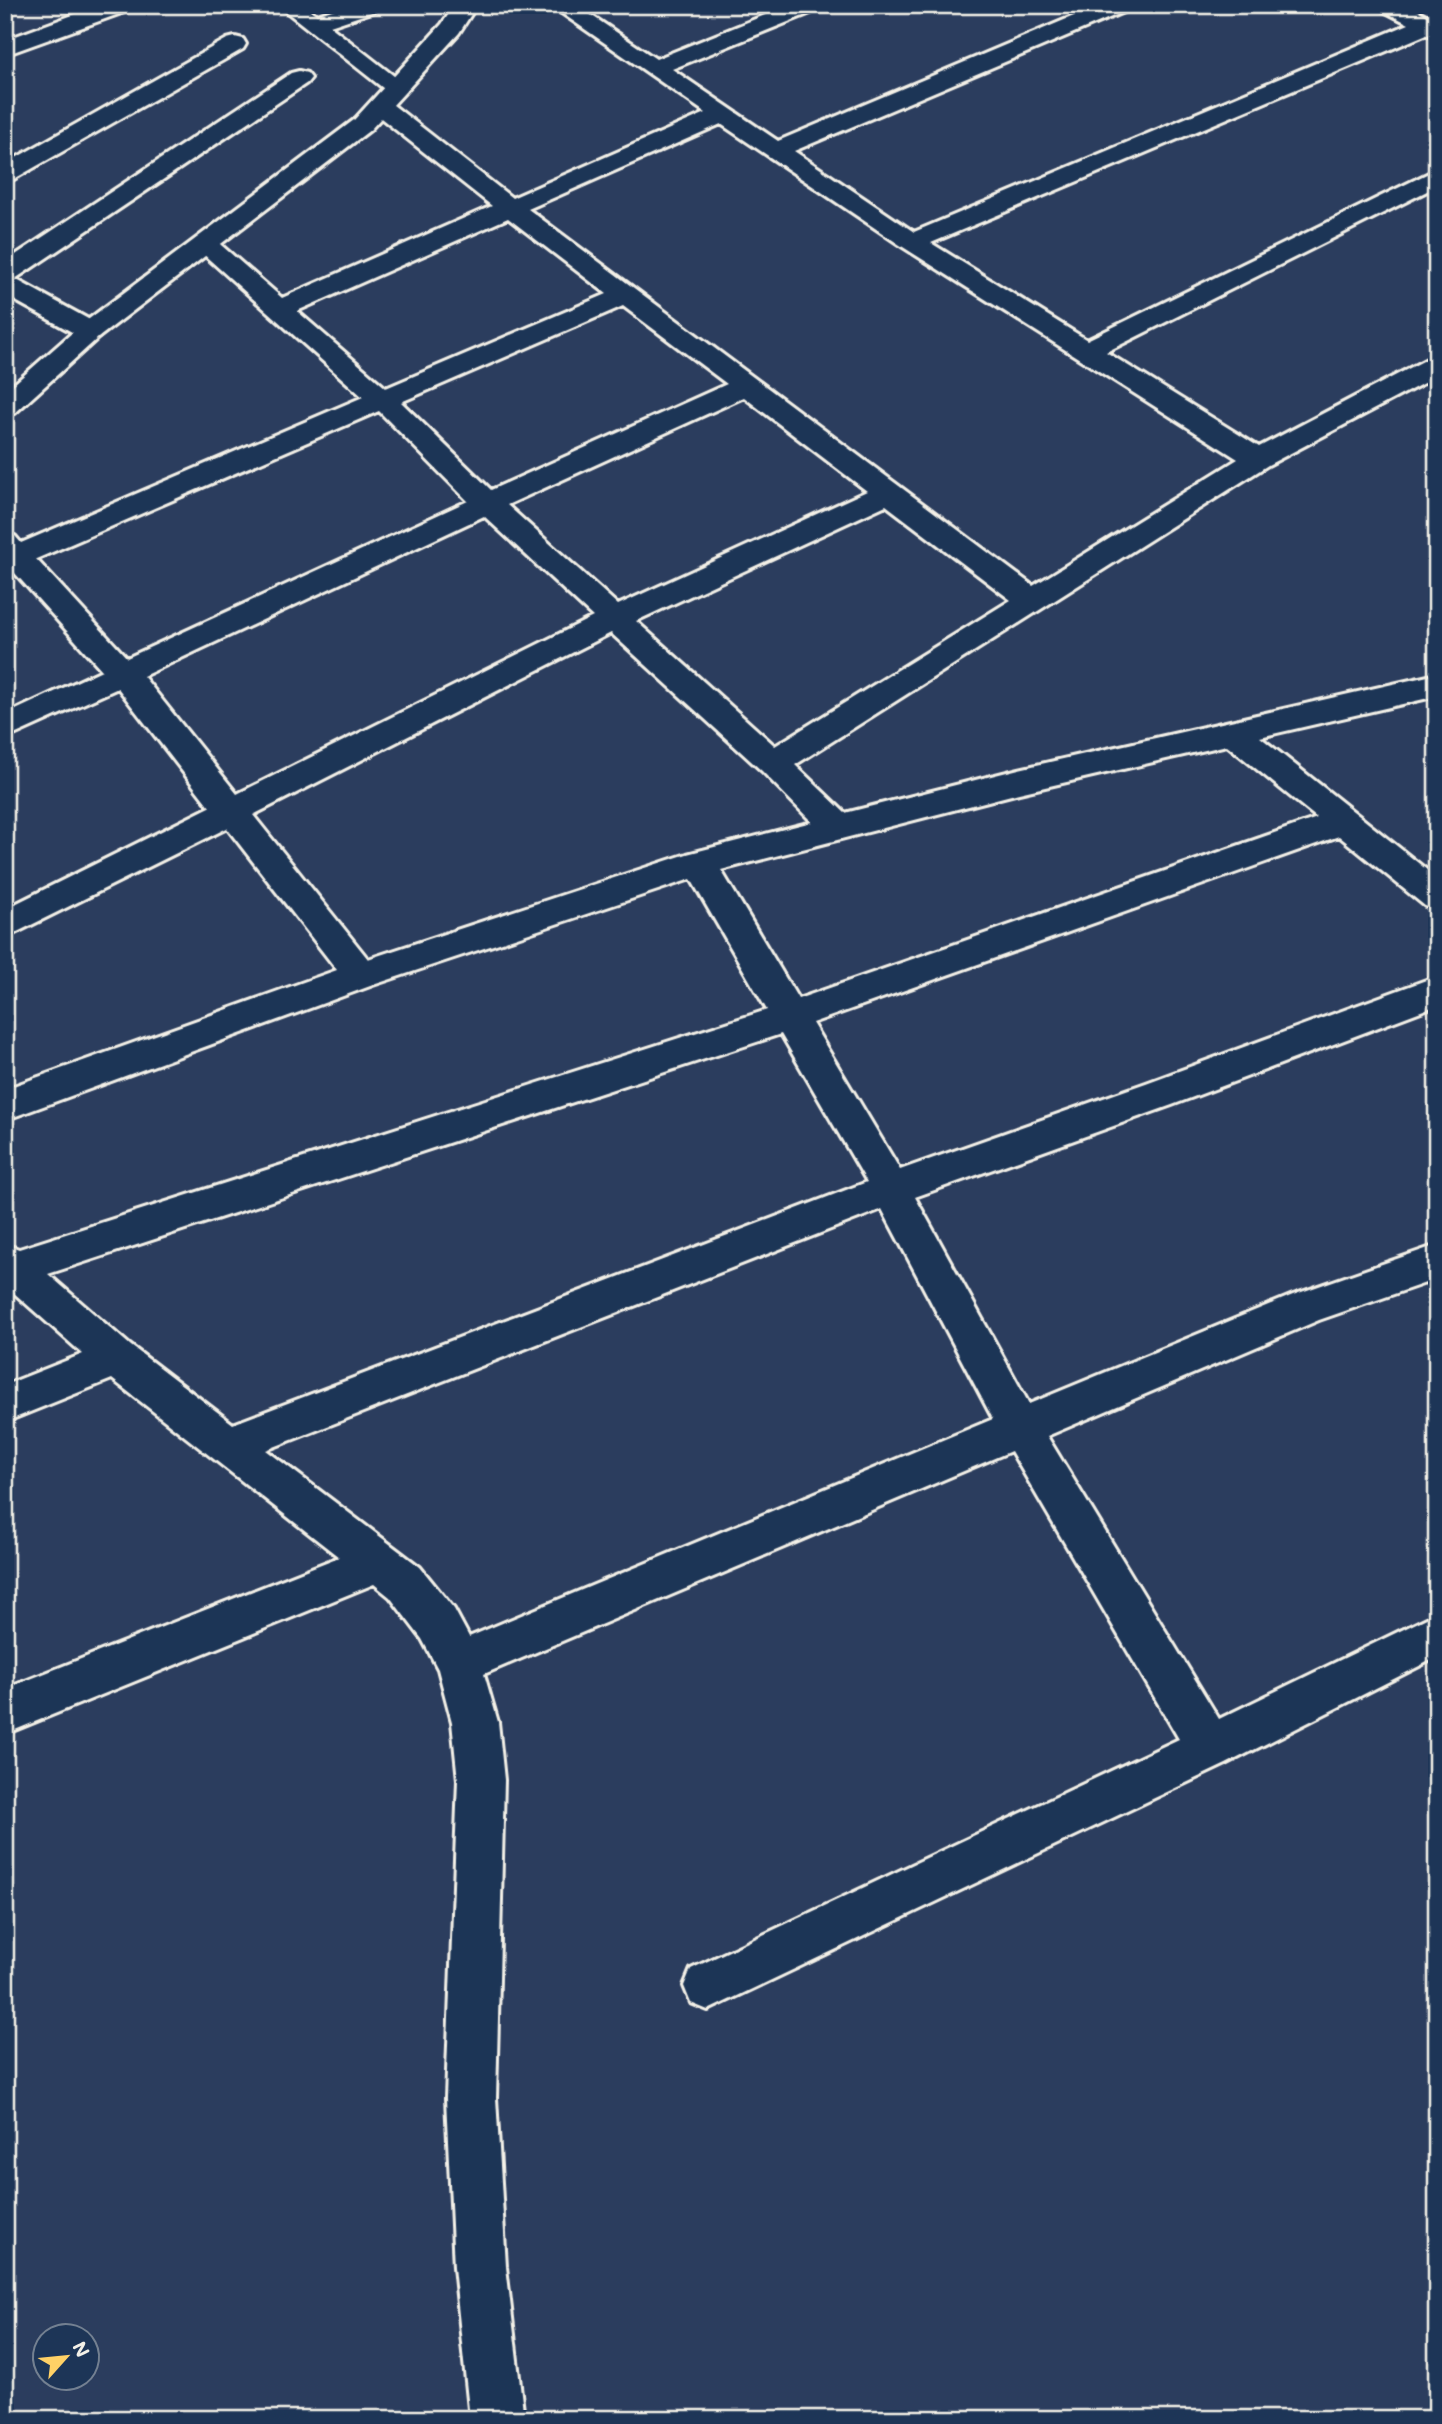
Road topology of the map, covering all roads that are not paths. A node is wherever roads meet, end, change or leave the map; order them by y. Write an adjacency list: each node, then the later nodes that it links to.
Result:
1 (122, 5): 12 (street)
2 (289, 5): 9 (street)
3 (370, 5): 9 (street)
4 (466, 5): 15 (street)
5 (561, 5): 13 (street)
6 (810, 5): 13 (street)
7 (1120, 5): 17 (street)
8 (1390, 5): 10 (street)
9 (313, 24): 15 (street)
10 (1434, 25): 21 (street)
11 (235, 44): 18 (street)
12 (5, 48)
13 (654, 68): 16 (street)
14 (299, 78): 23 (street)
15 (388, 97): 20 (street); 22 (street)
16 (722, 115): 17 (street); 20 (street)
17 (774, 151): 21 (street)
18 (5, 174)
19 (1437, 176): 28 (street)
20 (510, 208): 25 (street); 26 (street)
21 (912, 242): 28 (street)
22 (205, 244): 26 (street); 27 (street)
23 (5, 274)
24 (5, 284): 27 (street)
25 (626, 295): 30 (street); 31 (street)
26 (278, 309): 31 (street)
27 (90, 331): 32 (street)
28 (1084, 352): 33 (street)
29 (1437, 365): 33 (street)
30 (746, 386): 34 (street); 35 (street)
31 (383, 400): 35 (street); 36 (street)
32 (5, 407)
33 (1258, 459): 37 (street)
34 (888, 493): 37 (street); 38 (street)
35 (487, 503): 38 (street); 39 (street)
36 (11, 549): 39 (street)
37 (1032, 601): 43 (street)
38 (616, 618): 43 (street); 44 (street)
39 (122, 672): 41 (street); 44 (street)
40 (1437, 685): 42 (street)
41 (5, 728)
42 (1235, 734): 45 (street); 46 (street)
43 (773, 763): 46 (street)
44 (232, 811): 49 (street); 50 (street)
45 (1343, 822): 48 (street); 52 (street)
46 (839, 828): 47 (street)
47 (699, 863): 50 (street); 52 (street)
48 (1437, 897)
49 (5, 925)
50 (360, 975): 53 (street)
51 (1437, 990): 54 (street)
52 (789, 1017): 54 (street); 56 (street)
53 (5, 1105)
54 (891, 1189): 59 (street); 60 (street)
55 (1437, 1262): 59 (street)
56 (10, 1265): 57 (street)
57 (117, 1359): 58 (street); 60 (street)
58 (5, 1404)
59 (1020, 1429): 63 (street); 65 (street)
60 (229, 1445): 61 (street)
61 (378, 1562): 63 (street); 64 (street)
62 (1437, 1634): 65 (street)
63 (459, 1663): 67 (street)
64 (5, 1712)
65 (1210, 1748): 66 (street)
66 (708, 1986)
67 (496, 2419)

